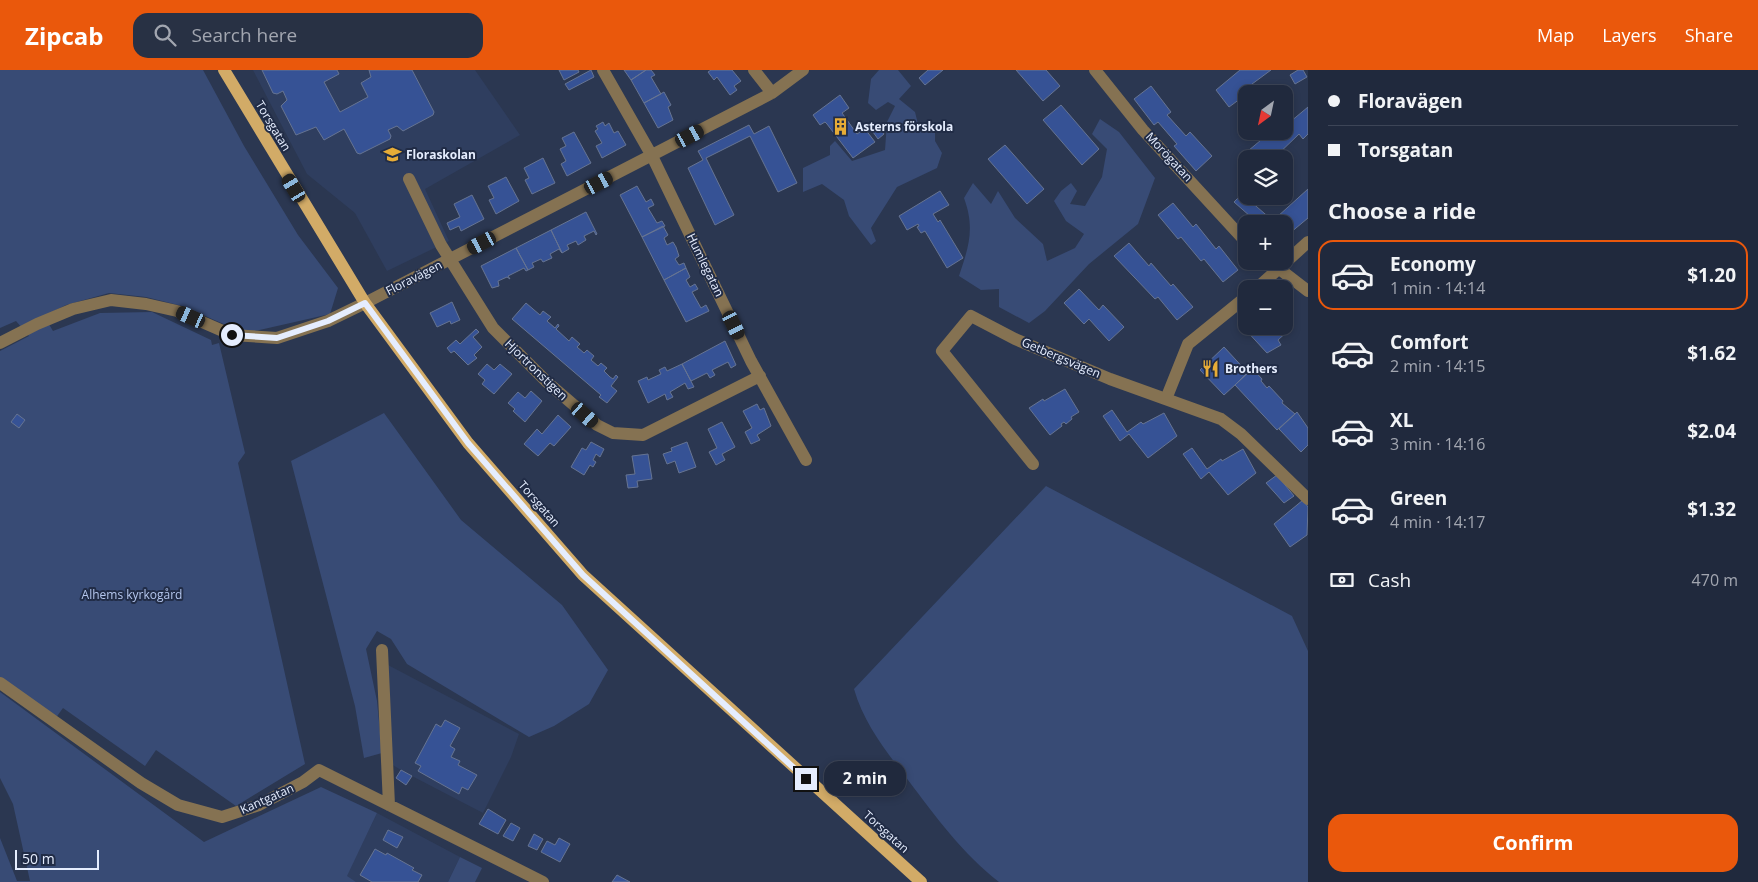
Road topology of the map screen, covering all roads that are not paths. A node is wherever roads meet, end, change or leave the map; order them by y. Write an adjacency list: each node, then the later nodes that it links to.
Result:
1 (224, 70): 17 (main road, Torsgatan)
2 (603, 70): 7 (street, Humlegatan)
3 (754, 70): 6 (street)
4 (803, 70): 6 (street, Floravägen)
5 (1095, 70): 9 (street, Morögatan)
6 (772, 93): 7 (street, Floravägen)
7 (652, 156): 12 (street, Floravägen); 20 (street, Humlegatan)
8 (409, 179): 12 (street, Hjortronstigen)
9 (1238, 233)
10 (1308, 242): 11 (street)
11 (1293, 256)
12 (450, 260): 17 (street, Floravägen); 20 (street, Hjortronstigen)
13 (1279, 270): 15 (street)
14 (1281, 270): 16 (street)
15 (1267, 280)
16 (1308, 291)
17 (365, 303): 19 (street, Floravägen); 29 (main road, Torsgatan)
18 (1238, 303): 21 (street)
19 (0, 343)
20 (760, 376): 22 (street, Humlegatan)
21 (1166, 399): 23 (street, Getbergsvägen); 24 (street, Getbergsvägen)
22 (806, 460)
23 (1033, 464)
24 (1308, 498)
25 (382, 650): 27 (street)
26 (0, 683): 27 (street, Kantgatan)
27 (389, 805): 28 (street, Kantgatan)
28 (542, 882)
29 (921, 882)

